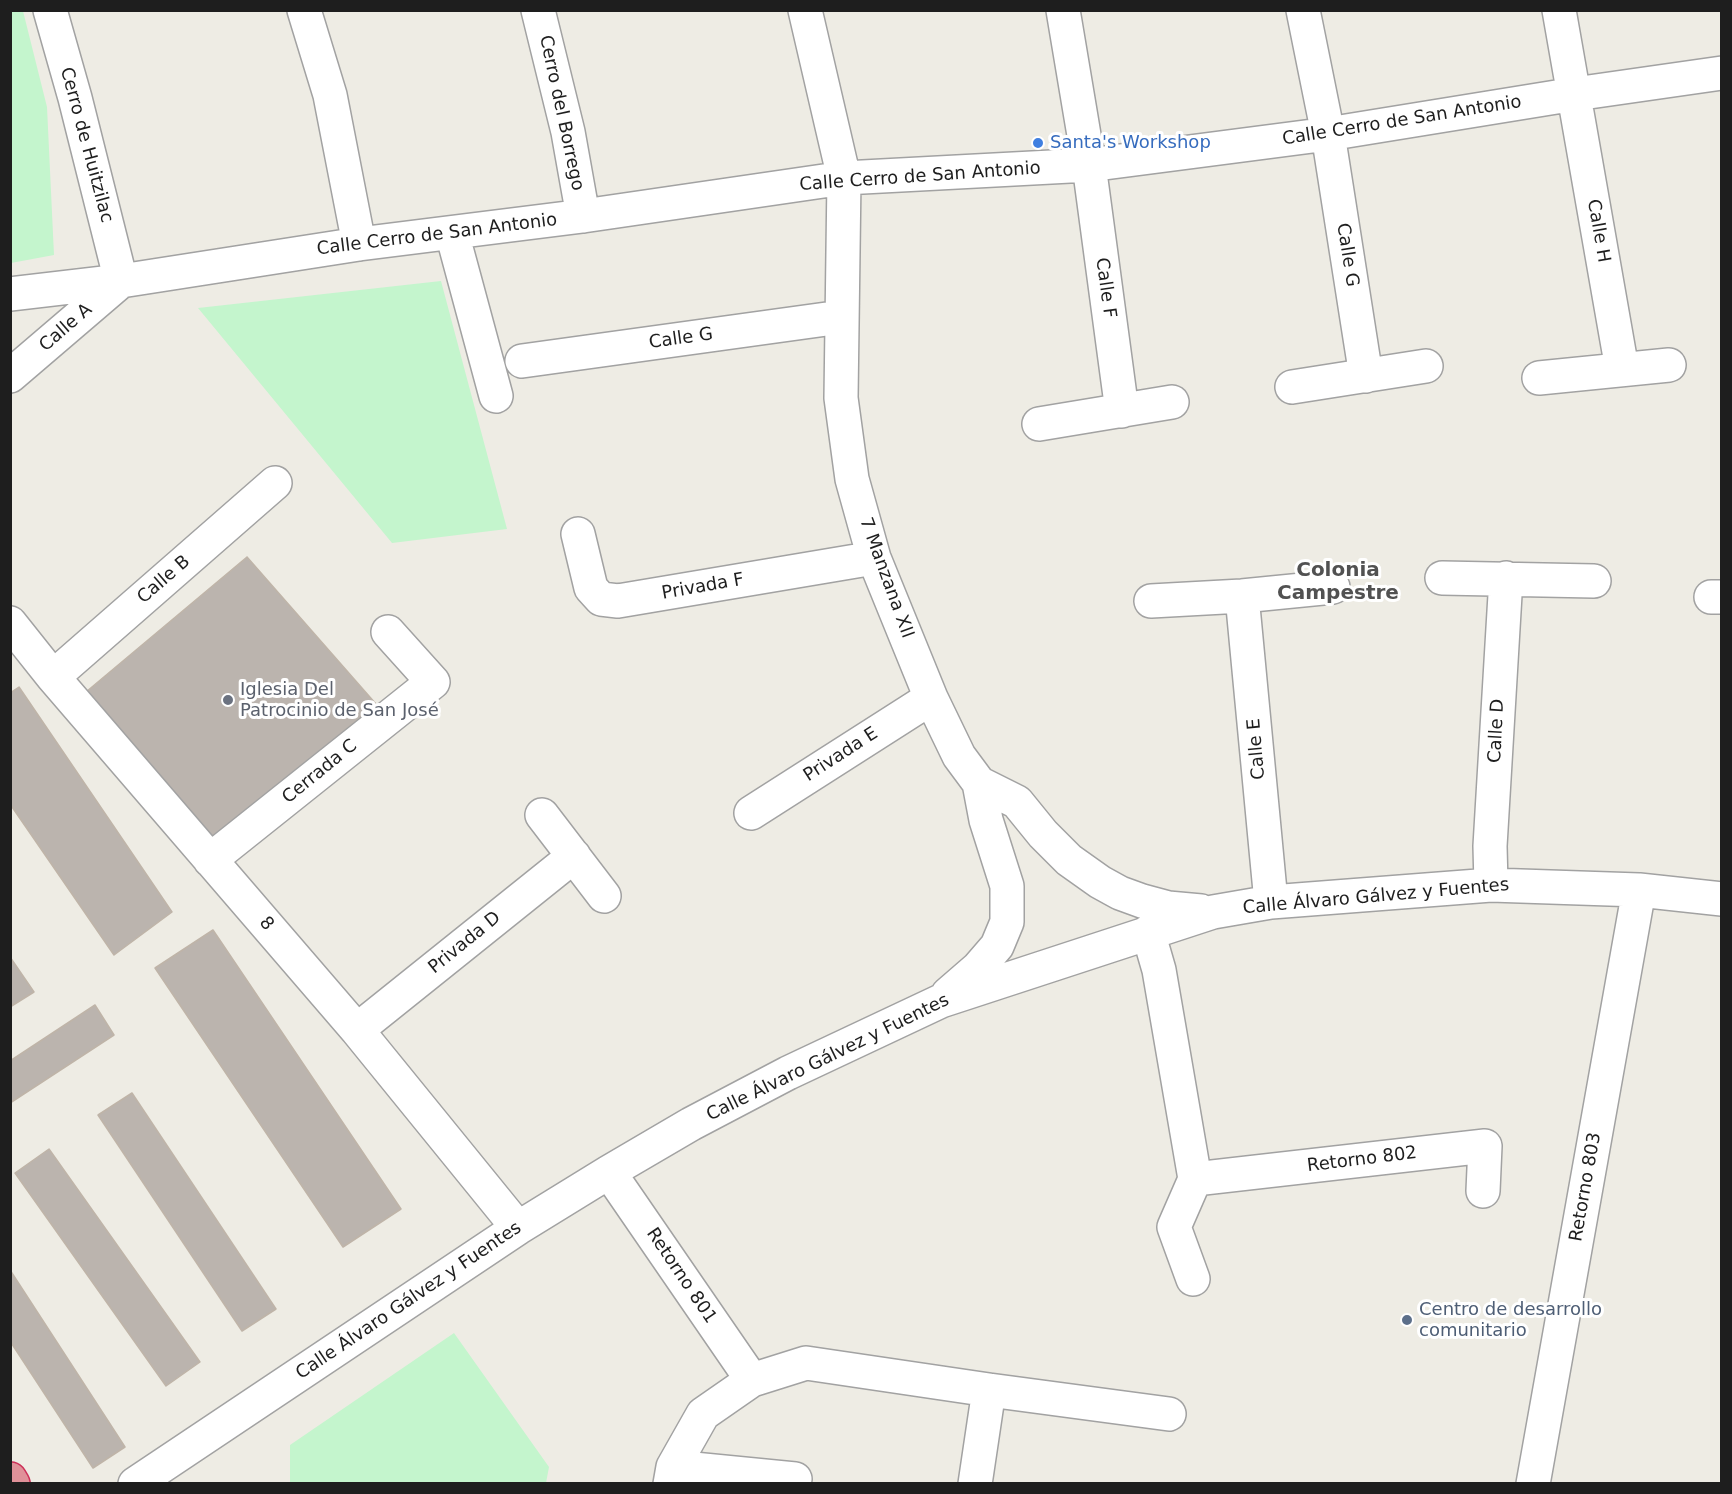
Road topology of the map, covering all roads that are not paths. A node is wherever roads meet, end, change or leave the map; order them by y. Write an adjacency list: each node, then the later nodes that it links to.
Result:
1 (50, 10): 16 (street, Cerro de Huitzilac)
2 (304, 10): 15 (street)
3 (538, 10): 13 (street, Cerro del Borrego)
4 (805, 10): 12 (street, 7 Manzana XII)
5 (1063, 10): 11 (street, Calle F)
6 (1303, 10): 10 (street, Calle G)
7 (1559, 10): 9 (street, Calle H)
8 (1722, 73): 9 (street, Calle Cerro de San Antonio)
9 (1575, 94): 10 (street, Calle Cerro de San Antonio); 22 (street, Calle H)
10 (1328, 134): 11 (street, Calle Cerro de San Antonio); 24 (street, Calle G)
11 (1089, 165): 12 (street, Calle Cerro de San Antonio); 29 (street, Calle F)
12 (844, 178): 13 (street, Calle Cerro de San Antonio); 18 (street, 7 Manzana XII)
13 (583, 216): 14 (street, Calle Cerro de San Antonio)
14 (452, 233): 15 (street, Calle Cerro de San Antonio); 27 (street)
15 (359, 244): 16 (street, Calle Cerro de San Antonio)
16 (121, 280): 17 (street, Calle Cerro de San Antonio); 23 (street, Calle A)
17 (10, 294)
18 (841, 317): 19 (street, Calle G); 33 (street, 7 Manzana XII)
19 (522, 361)
20 (1670, 365): 22 (street)
21 (1426, 366): 24 (street)
22 (1622, 369): 25 (street)
23 (10, 376)
24 (1366, 376): 26 (street)
25 (1539, 378)
26 (1292, 387)
27 (496, 396)
28 (1172, 402): 29 (street)
29 (1122, 411): 30 (street)
30 (1039, 424)
31 (275, 483): 42 (street, Calle B)
32 (578, 534): 33 (street, Privada F)
33 (874, 558): 43 (street, 7 Manzana XII)
34 (1442, 578): 35 (street)
35 (1506, 578): 36 (street); 49 (street, Calle D)
36 (1594, 581)
37 (1333, 587): 38 (street)
38 (1242, 596): 39 (street); 53 (street, Calle E)
39 (1151, 600)
40 (10, 623): 42 (street, 8)
41 (388, 632): 48 (street, Cerrada C)
42 (53, 677): 48 (street, 8)
43 (931, 698): 44 (street, 7 Manzana XII); 45 (street, Privada E)
44 (979, 783): 54 (street); 56 (street)
45 (751, 813)
46 (542, 815): 47 (street)
47 (574, 856): 51 (street); 57 (street, Privada D)
48 (210, 860): 57 (street, 8)
49 (1491, 885): 50 (street, Calle Álvaro Gálvez y Fuentes); 53 (street, Calle Álvaro Gálvez y Fuentes)
50 (1639, 890): 52 (street, Calle Álvaro Gálvez y Fuentes); 72 (street, Retorno 803)
51 (604, 896)
52 (1722, 899)
53 (1271, 902): 54 (street, Calle Álvaro Gálvez y Fuentes)
54 (1213, 912): 55 (street, Calle Álvaro Gálvez y Fuentes)
55 (1148, 932): 56 (street, Calle Álvaro Gálvez y Fuentes); 59 (street)
56 (941, 1001): 58 (street, Calle Álvaro Gálvez y Fuentes)
57 (357, 1030): 61 (street, 8)
58 (609, 1172): 61 (street, Calle Álvaro Gálvez y Fuentes); 63 (street, Retorno 801)
59 (1195, 1179): 60 (street, Retorno 802); 62 (street)
60 (1483, 1191)
61 (518, 1228): 70 (street, Calle Álvaro Gálvez y Fuentes)
62 (1193, 1279)
63 (752, 1380): 64 (street); 66 (street)
64 (989, 1390): 65 (street); 71 (street)
65 (1169, 1414)
66 (672, 1475): 68 (street)
67 (10, 1479): 69 (highway)
68 (795, 1479)
69 (14, 1484)
70 (135, 1484)
71 (975, 1484)
72 (1533, 1484)

